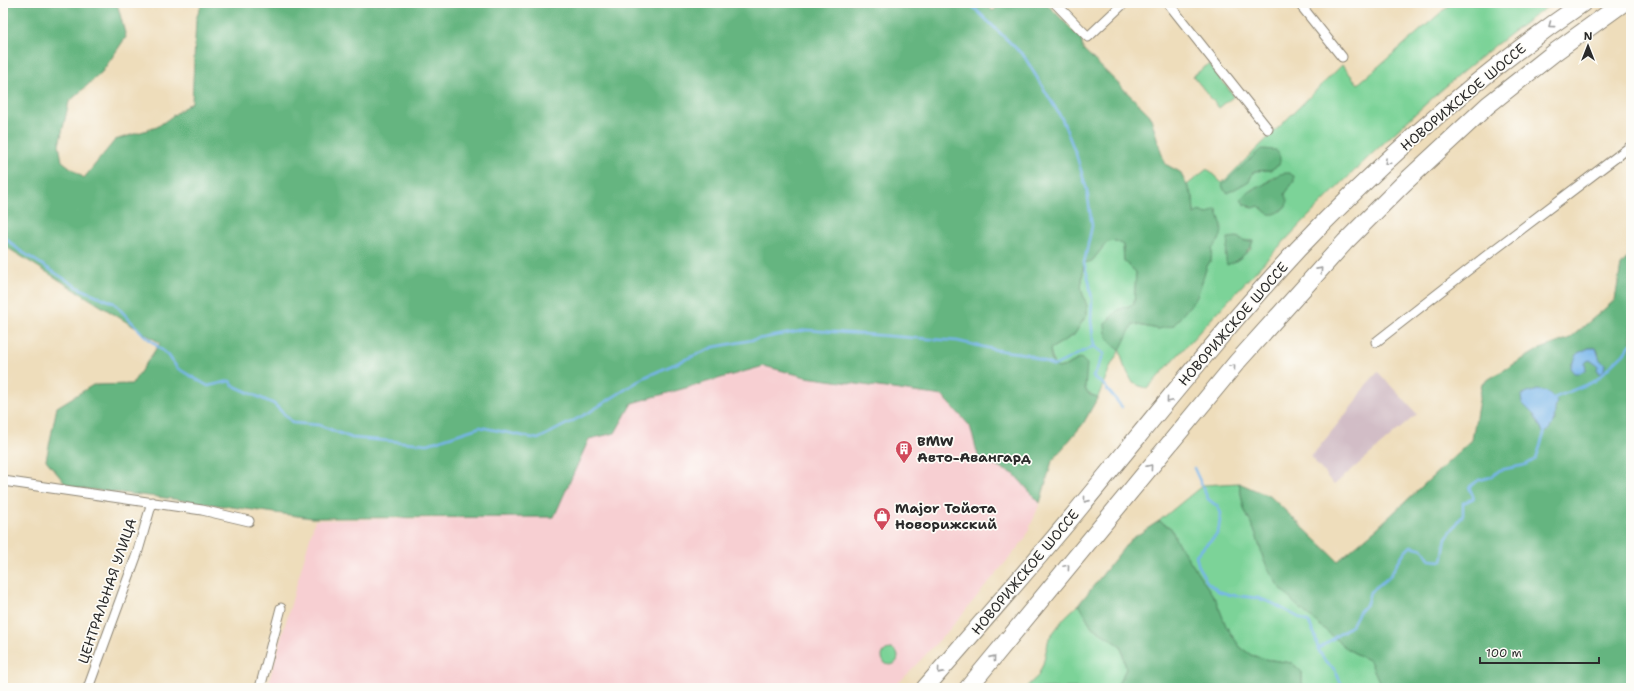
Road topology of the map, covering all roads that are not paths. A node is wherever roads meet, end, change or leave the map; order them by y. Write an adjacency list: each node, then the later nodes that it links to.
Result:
1 (1055, 3): 2 (street)
2 (1124, 3)
3 (1168, 3): 8 (street)
4 (1299, 3): 7 (street)
5 (1583, 3): 17 (highway, НОВОРИЖСКОЕ ШОССЕ, one-way to 17)
6 (1623, 3): 18 (highway, НОВОРИЖСКОЕ ШОССЕ, one-way to 6)
7 (1342, 57)
8 (1268, 129)
9 (1631, 146): 10 (street)
10 (1376, 342)
11 (3, 481): 12 (street)
12 (152, 502): 13 (street); 15 (street, ЦЕНТРАЛЬНАЯ УЛИЦА)
13 (249, 521)
14 (281, 608): 16 (street)
15 (88, 688)
16 (260, 688)
17 (925, 688)
18 (968, 688)

